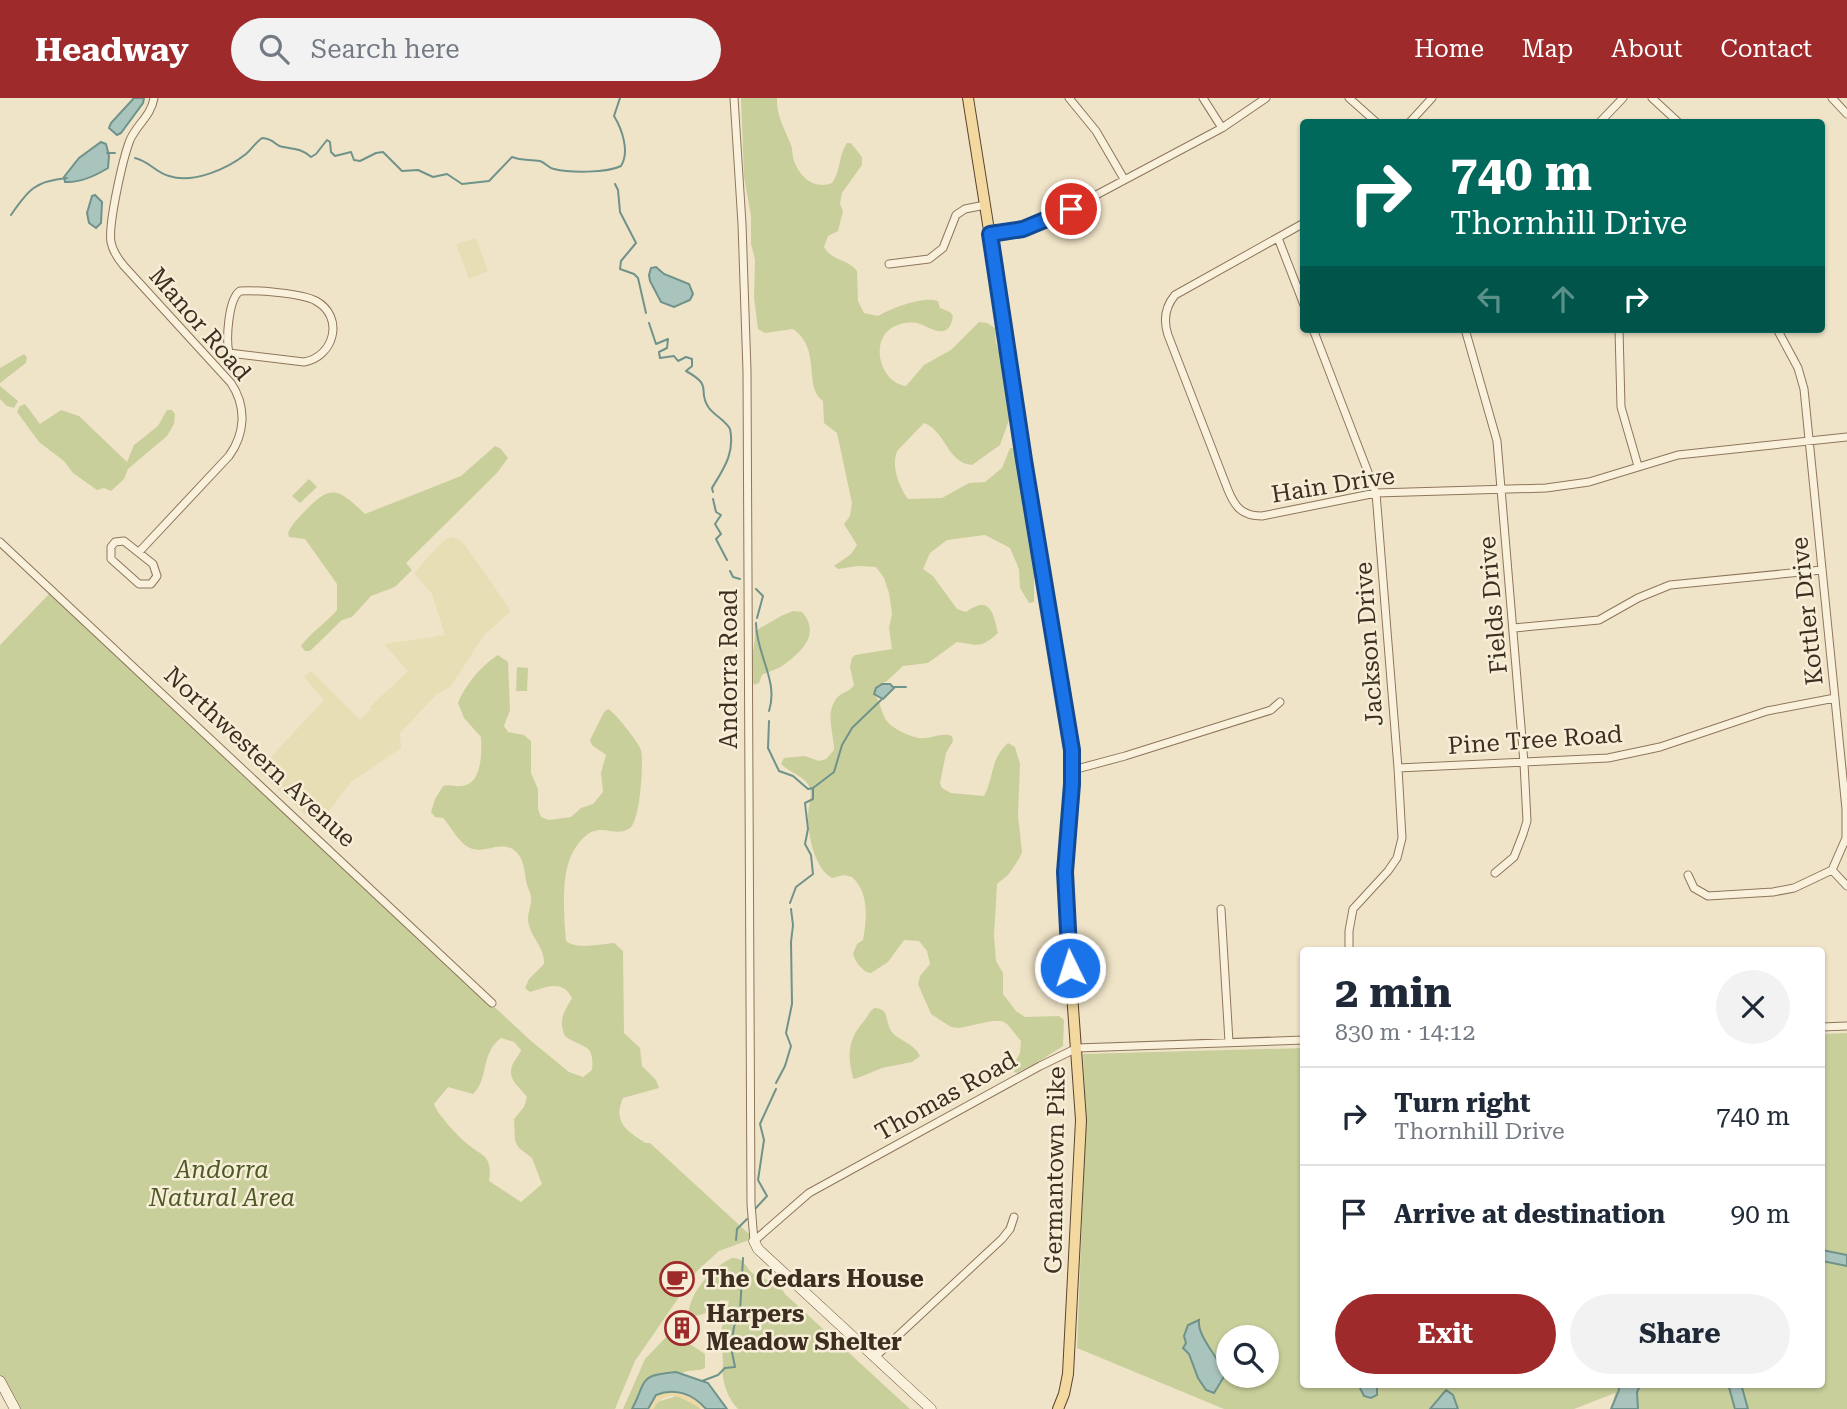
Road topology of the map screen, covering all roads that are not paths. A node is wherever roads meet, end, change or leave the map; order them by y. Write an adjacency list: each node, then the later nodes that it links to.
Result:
1 (154, 98): 30 (street, Manor Road)
2 (734, 98): 58 (street, Andorra Road)
3 (968, 98): 19 (main road, Germantown Pike)
4 (1069, 98): 18 (street)
5 (1203, 98): 17 (street)
6 (1266, 98): 17 (street)
7 (1349, 98): 13 (street)
8 (1432, 98): 14 (street)
9 (1623, 98): 15 (street)
10 (1652, 98): 16 (street)
11 (1833, 98): 12 (street)
12 (1847, 114)
13 (1373, 119)
14 (1413, 119)
15 (1603, 119)
16 (1675, 119)
17 (1222, 128): 18 (street)
18 (1124, 179): 21 (street)
19 (985, 205): 21 (main road, Germantown Pike); 23 (street)
20 (1300, 225): 22 (street, Hain Drive)
21 (990, 234): 44 (main road, Germantown Pike)
22 (1278, 238): 24 (street); 35 (street, Hain Drive)
23 (889, 264)
24 (1300, 295)
25 (1315, 333): 35 (street, Jackson Drive)
26 (1466, 333): 34 (street, Fields Drive)
27 (1619, 333): 33 (street)
28 (1779, 333): 32 (street, Kottler Drive)
29 (229, 353): 29 (street); 30 (street)
30 (216, 366): 37 (street, Manor Road)
31 (1847, 437): 32 (street, Hain Drive)
32 (1808, 441): 33 (street, Hain Drive); 38 (street, Kottler Drive)
33 (1638, 466): 34 (street, Hain Drive)
34 (1503, 491): 35 (street, Hain Drive); 39 (street, Fields Drive)
35 (1376, 494): 43 (street, Jackson Drive)
36 (0, 542): 51 (street, Northwestern Avenue)
37 (139, 552): 37 (street)
38 (1822, 570): 39 (street); 40 (street, Kottler Drive)
39 (1514, 628): 42 (street, Fields Drive)
40 (1835, 698): 42 (street, Pine Tree Road); 45 (street, Kottler Drive)
41 (1280, 702): 44 (street)
42 (1524, 763): 43 (street, Pine Tree Road); 46 (street, Fields Drive)
43 (1398, 768): 50 (street, Jackson Drive)
44 (1073, 770): 56 (main road, Germantown Pike)
45 (1832, 870): 47 (street); 48 (street)
46 (1495, 873)
47 (1688, 875)
48 (1847, 886)
49 (1221, 909): 55 (street)
50 (1349, 947)
51 (492, 1003)
52 (1847, 1026): 53 (street)
53 (1825, 1027)
54 (1300, 1040): 55 (street, Thomas Road)
55 (1229, 1042): 56 (street, Thomas Road)
56 (1077, 1048): 58 (street, Thomas Road); 63 (main road, Germantown Pike)
57 (1014, 1217): 59 (street)
58 (754, 1241): 59 (street)
59 (875, 1357): 62 (street)
60 (0, 1381): 61 (street)
61 (15, 1409)
62 (931, 1409)
63 (1058, 1409)

